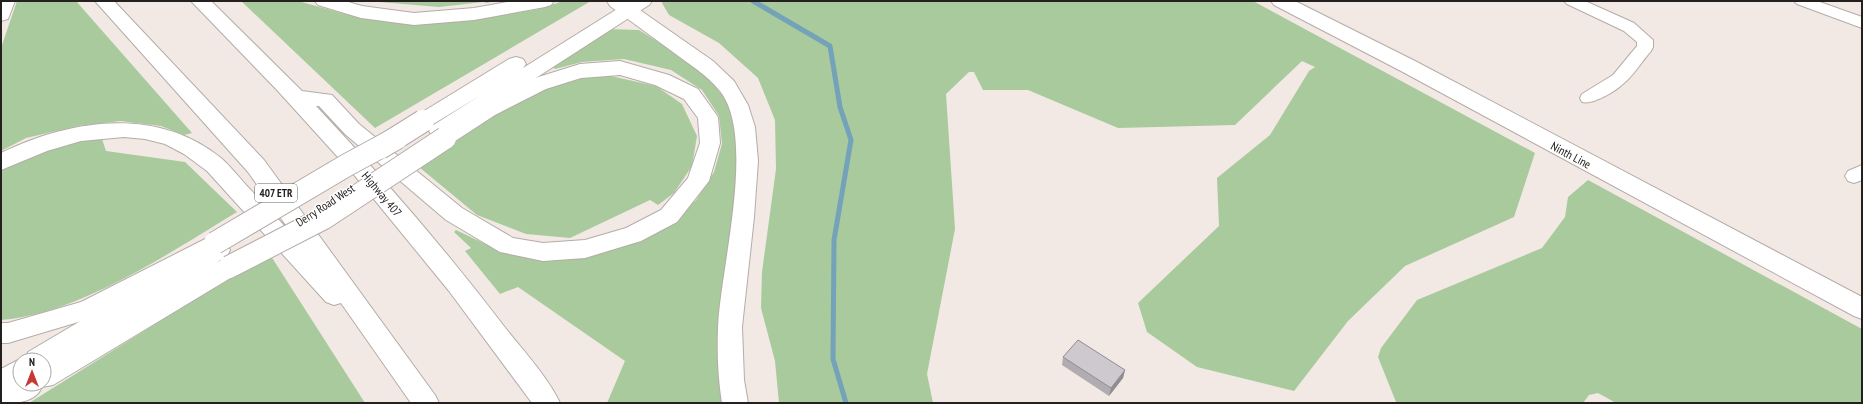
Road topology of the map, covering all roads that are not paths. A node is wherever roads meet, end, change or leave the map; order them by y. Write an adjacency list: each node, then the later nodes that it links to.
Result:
1 (6, 1): 10 (main road)
2 (104, 1): 22 (main road, 407 ETR)
3 (200, 1): 12 (main road, Highway 407)
4 (324, 1): 5 (main road)
5 (545, 1)
6 (1280, 1): 17 (main road, Ninth Line)
7 (1572, 1): 13 (street)
8 (1802, 1): 11 (street)
9 (626, 3): 14 (main road); 28 (main road)
10 (1, 15)
11 (1862, 23)
12 (296, 97): 14 (main road); 27 (main road, Highway 407)
13 (1588, 98)
14 (436, 130): 16 (main road, bridge); 16 (main road, bridge)
15 (1, 162): 22 (main road)
16 (221, 254): 18 (main road); 19 (main road); 20 (main road)
17 (1862, 309)
18 (1, 334)
19 (51, 352)
20 (52, 371)
21 (12, 375): 23 (main road)
22 (408, 376): 26 (main road, 407 ETR)
23 (1, 382)
24 (18, 392): 25 (main road)
25 (1, 402)
26 (426, 403)
27 (547, 403)
28 (735, 403)

